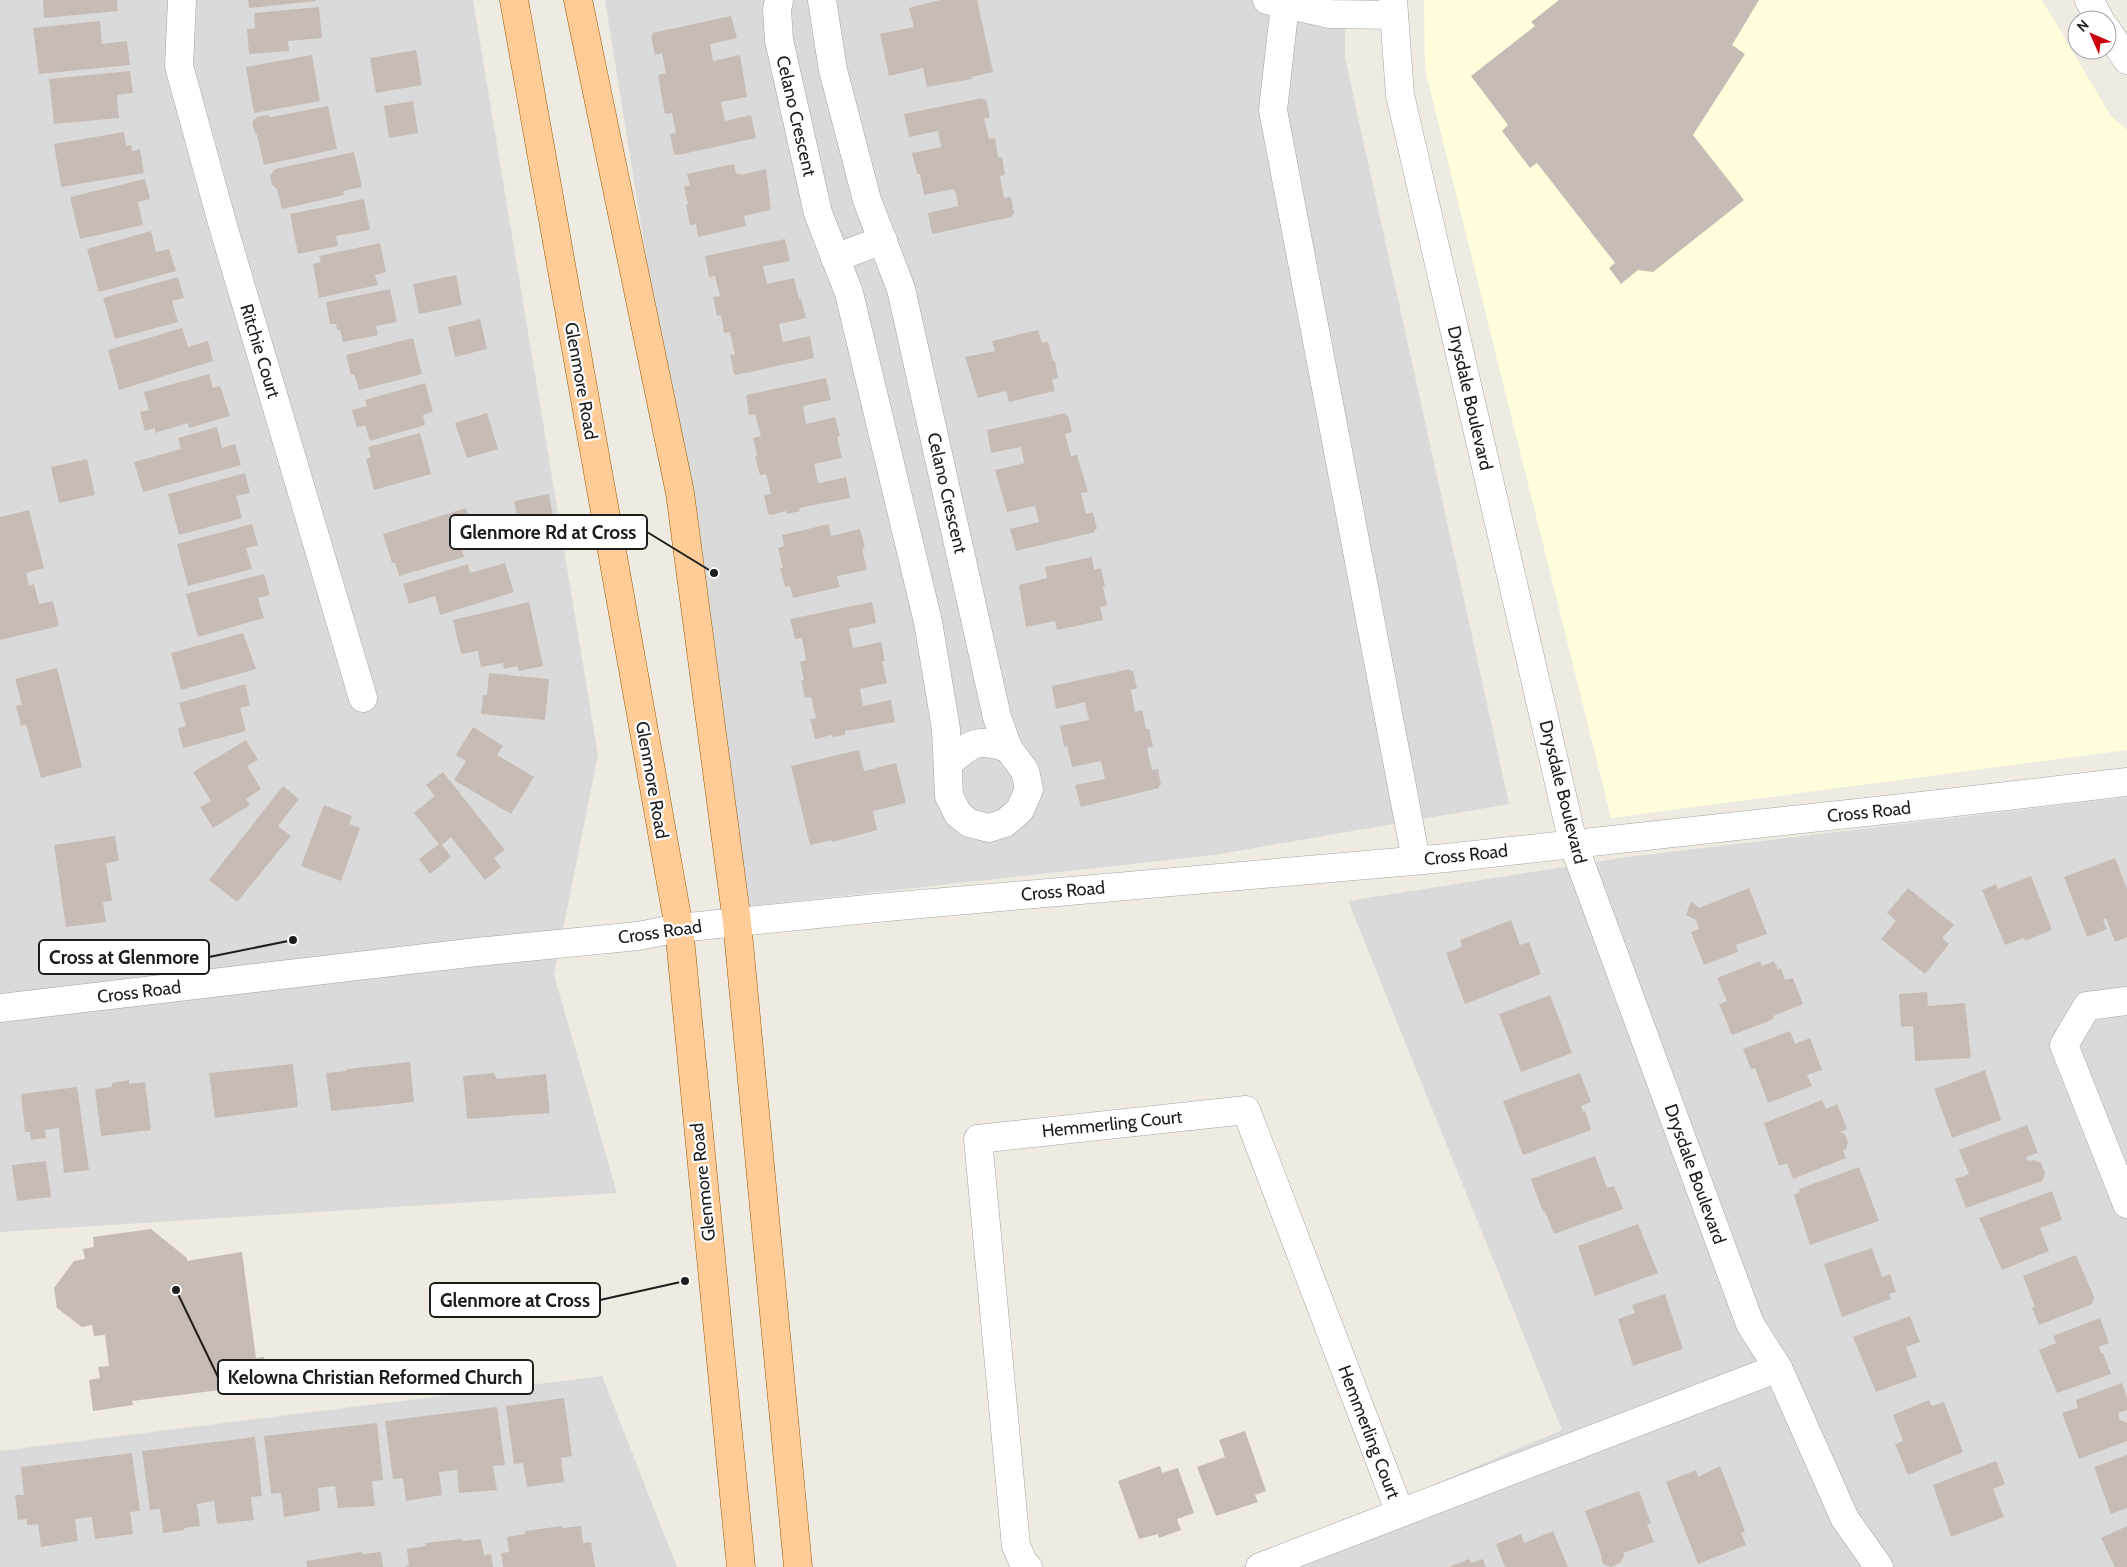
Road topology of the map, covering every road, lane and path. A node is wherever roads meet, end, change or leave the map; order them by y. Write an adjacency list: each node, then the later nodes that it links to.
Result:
1 (182, 0): 12 (street, Ritchie Court)
2 (514, 0): 19 (main road, Glenmore Road)
3 (578, 0): 18 (main road)
4 (779, 0): 11 (street, Celano Crescent)
5 (822, 0): 10 (street, Celano Crescent)
6 (1276, 2): 7 (street); 17 (street)
7 (1393, 8): 16 (street, Drysdale Boulevard)
8 (2117, 45): 9 (street)
9 (2127, 60)
10 (882, 240): 11 (street); 13 (street, Celano Crescent)
11 (835, 258): 14 (street, Celano Crescent)
12 (363, 698)
13 (1008, 748): 14 (street); 14 (street, Celano Crescent)
14 (948, 764)
15 (2127, 782): 16 (street, Cross Road)
16 (1573, 843): 17 (street, Cross Road); 23 (street, Drysdale Boulevard)
17 (1416, 860): 18 (street, Cross Road)
18 (737, 922): 19 (street, Cross Road); 26 (main road)
19 (679, 928): 21 (street, Cross Road); 25 (main road, Glenmore Road)
20 (2127, 1001): 22 (street)
21 (0, 1008)
22 (2127, 1204)
23 (1778, 1368): 24 (street, Hemmerling Court); 29 (street, Drysdale Boulevard)
24 (1400, 1514): 27 (street, Hemmerling Court); 28 (street, Hemmerling Court)
25 (741, 1567)
26 (798, 1567)
27 (1028, 1567)
28 (1260, 1567)
29 (1880, 1567)

